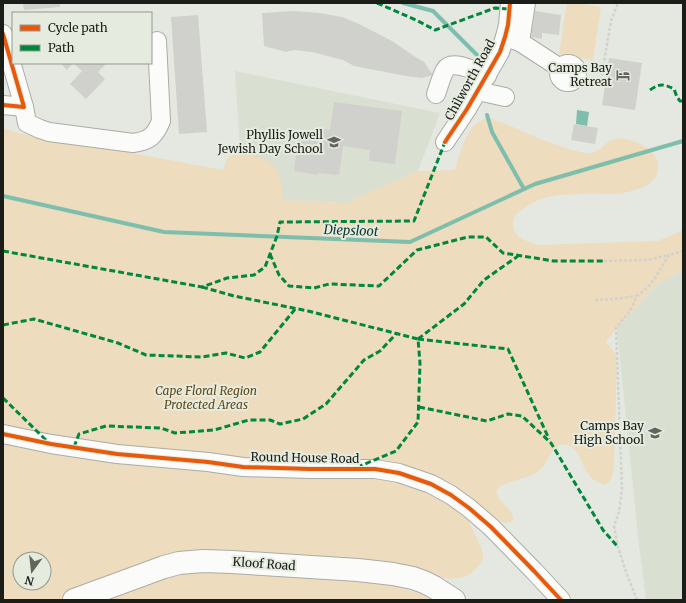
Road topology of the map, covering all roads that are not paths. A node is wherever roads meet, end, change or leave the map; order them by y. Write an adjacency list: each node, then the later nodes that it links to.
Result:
1 (510, 3): 4 (street, Chilworth Road)
2 (526, 3): 4 (street)
3 (3, 34): 12 (street)
4 (513, 39): 6 (street, Chilworth Road); 7 (street)
5 (157, 41): 12 (street)
6 (487, 76): 8 (street, Chilworth Road); 9 (street)
7 (569, 78)
8 (478, 91): 10 (street); 13 (street, Chilworth Road)
9 (436, 94)
10 (505, 97)
11 (3, 105): 12 (street)
12 (25, 115)
13 (446, 142)
14 (3, 434): 17 (street, Round House Road)
15 (74, 600): 16 (main road, Kloof Road)
16 (454, 600)
17 (561, 600)

